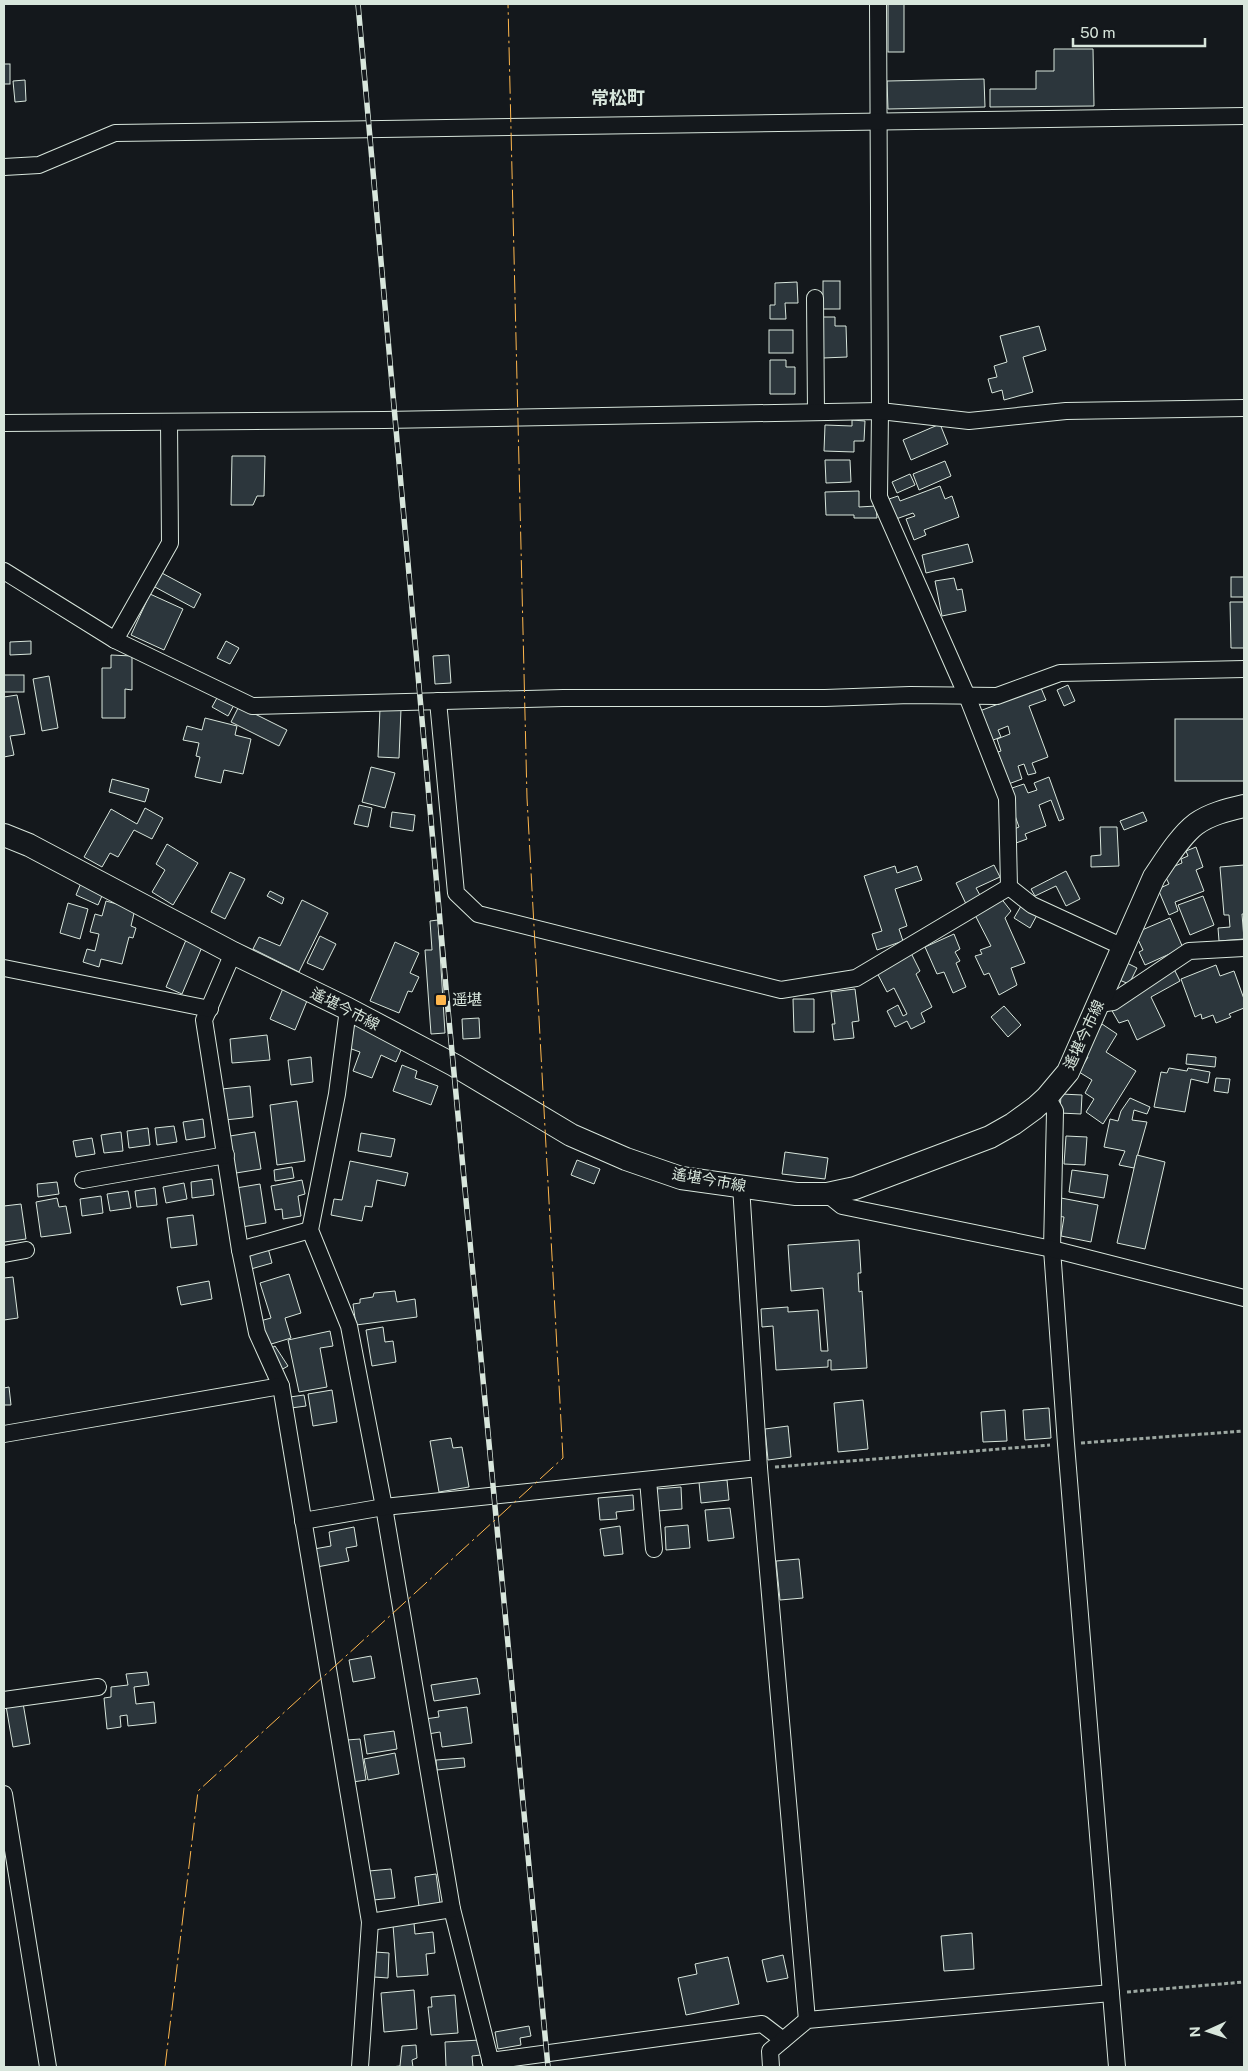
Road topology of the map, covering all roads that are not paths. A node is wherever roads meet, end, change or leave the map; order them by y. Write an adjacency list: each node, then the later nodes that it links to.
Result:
1 (878, 4): 3 (street)
2 (1244, 116): 3 (street)
3 (879, 122): 4 (street); 7 (street)
4 (4, 167)
5 (815, 298): 8 (street)
6 (1244, 408): 7 (street)
7 (880, 410): 8 (street); 14 (street)
8 (816, 412): 9 (street)
9 (169, 422): 10 (street); 12 (street)
10 (4, 423)
11 (4, 571): 12 (street)
12 (115, 640): 15 (street)
13 (1244, 669): 14 (street)
14 (967, 696): 15 (street); 18 (street)
15 (438, 701): 18 (street)
16 (1244, 806): 19 (main road, 遙堪今市線)
17 (4, 835): 21 (main road, 遙堪今市線)
18 (1009, 887): 19 (street)
19 (1123, 947): 23 (main road, 遙堪今市線)
20 (1244, 948): 23 (street)
21 (232, 953): 24 (street); 25 (main road, 遙堪今市線)
22 (4, 968): 24 (street)
23 (1099, 1004): 26 (main road, 遙堪今市線)
24 (210, 1009): 27 (street)
25 (348, 1009): 29 (main road, 遙堪今市線); 31 (street)
26 (1047, 1097): 30 (main road, 遙堪今市線); 32 (street)
27 (226, 1155): 28 (street); 34 (street)
28 (83, 1180)
29 (741, 1186): 30 (main road, 遙堪今市線); 39 (street)
30 (827, 1194): 32 (street)
31 (310, 1230): 34 (street); 41 (street)
32 (1052, 1249): 36 (street); 49 (street)
33 (26, 1250): 35 (street)
34 (240, 1250): 37 (street)
35 (4, 1254)
36 (1244, 1298)
37 (280, 1386): 38 (street); 42 (street)
38 (4, 1434)
39 (759, 1468): 40 (street); 50 (street)
40 (648, 1480): 41 (street); 43 (street)
41 (384, 1507): 42 (street); 47 (street)
42 (303, 1521): 48 (street)
43 (654, 1549)
44 (98, 1687): 45 (street)
45 (4, 1700)
46 (4, 1794): 53 (street)
47 (452, 1909): 48 (street); 52 (street)
48 (370, 1922): 54 (street)
49 (1112, 1994): 50 (street); 56 (street)
50 (807, 2020): 51 (street)
51 (783, 2040): 52 (street); 55 (street)
52 (491, 2064)
53 (48, 2067)
54 (360, 2067)
55 (771, 2067)
56 (1118, 2067)

